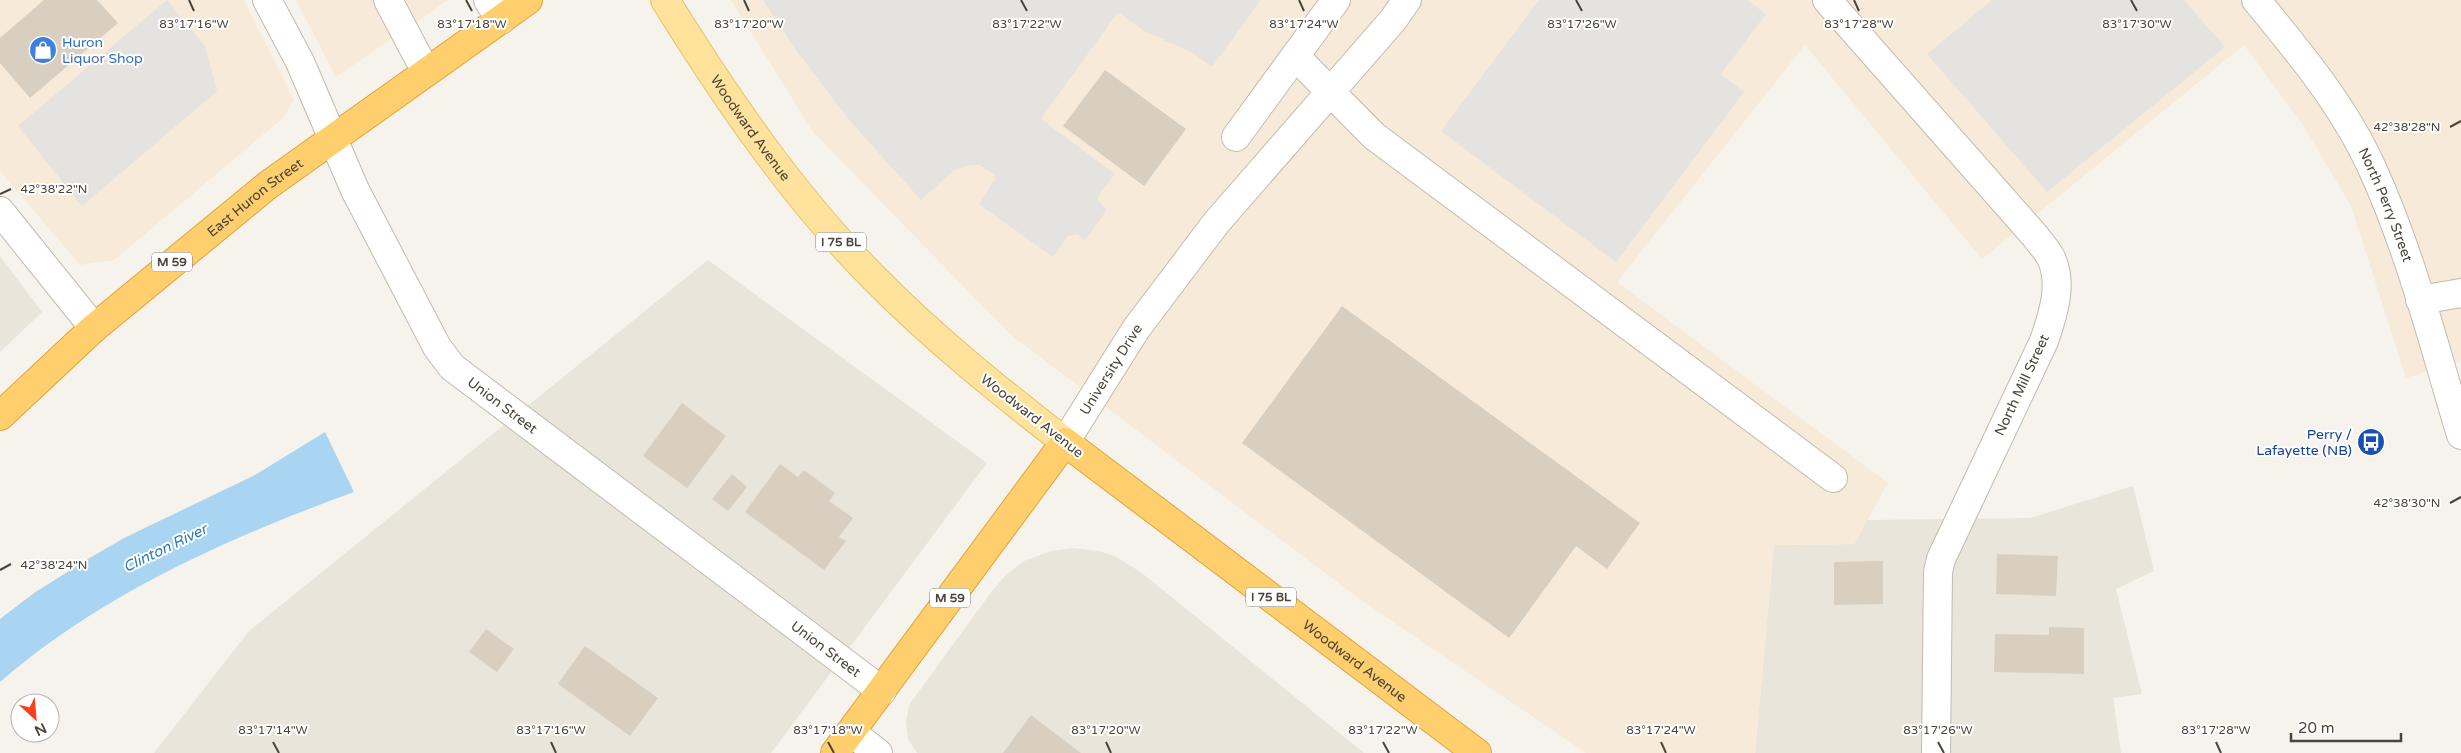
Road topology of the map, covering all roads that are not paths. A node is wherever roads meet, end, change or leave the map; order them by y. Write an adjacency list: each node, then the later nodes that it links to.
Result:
1 (267, 0): 14 (street, Union Street)
2 (388, 0): 11 (street)
3 (528, 0): 9 (highway, East Huron Street / M 59)
4 (665, 0): 21 (main road, Woodward Avenue / I 75 BL)
5 (1336, 0): 10 (street)
6 (1407, 0): 12 (street, University Drive)
7 (1827, 0): 27 (street, North Mill Street)
8 (2256, 0): 17 (street, North Perry Street)
9 (494, 10): 11 (highway, East Huron Street / M 59)
10 (1295, 56): 12 (street); 13 (street)
11 (426, 72): 14 (highway, East Huron Street / M 59)
12 (1330, 91): 21 (street, University Drive); 22 (street)
13 (1236, 137)
14 (333, 138): 18 (highway, East Huron Street / M 59); 23 (street, Union Street)
15 (0, 211): 18 (street)
16 (2461, 293): 17 (street)
17 (2420, 300): 20 (street, North Perry Street)
18 (94, 328): 19 (highway, East Huron Street / M 59)
19 (0, 416)
20 (2461, 435)
21 (1065, 442): 23 (highway, University Drive / M 59); 26 (highway, Woodward Avenue / I 75 BL)
22 (1833, 478)
23 (882, 691): 24 (highway, University Drive / M 59)
24 (843, 742): 25 (street)
25 (878, 753)
26 (1477, 753)
27 (1936, 753)

